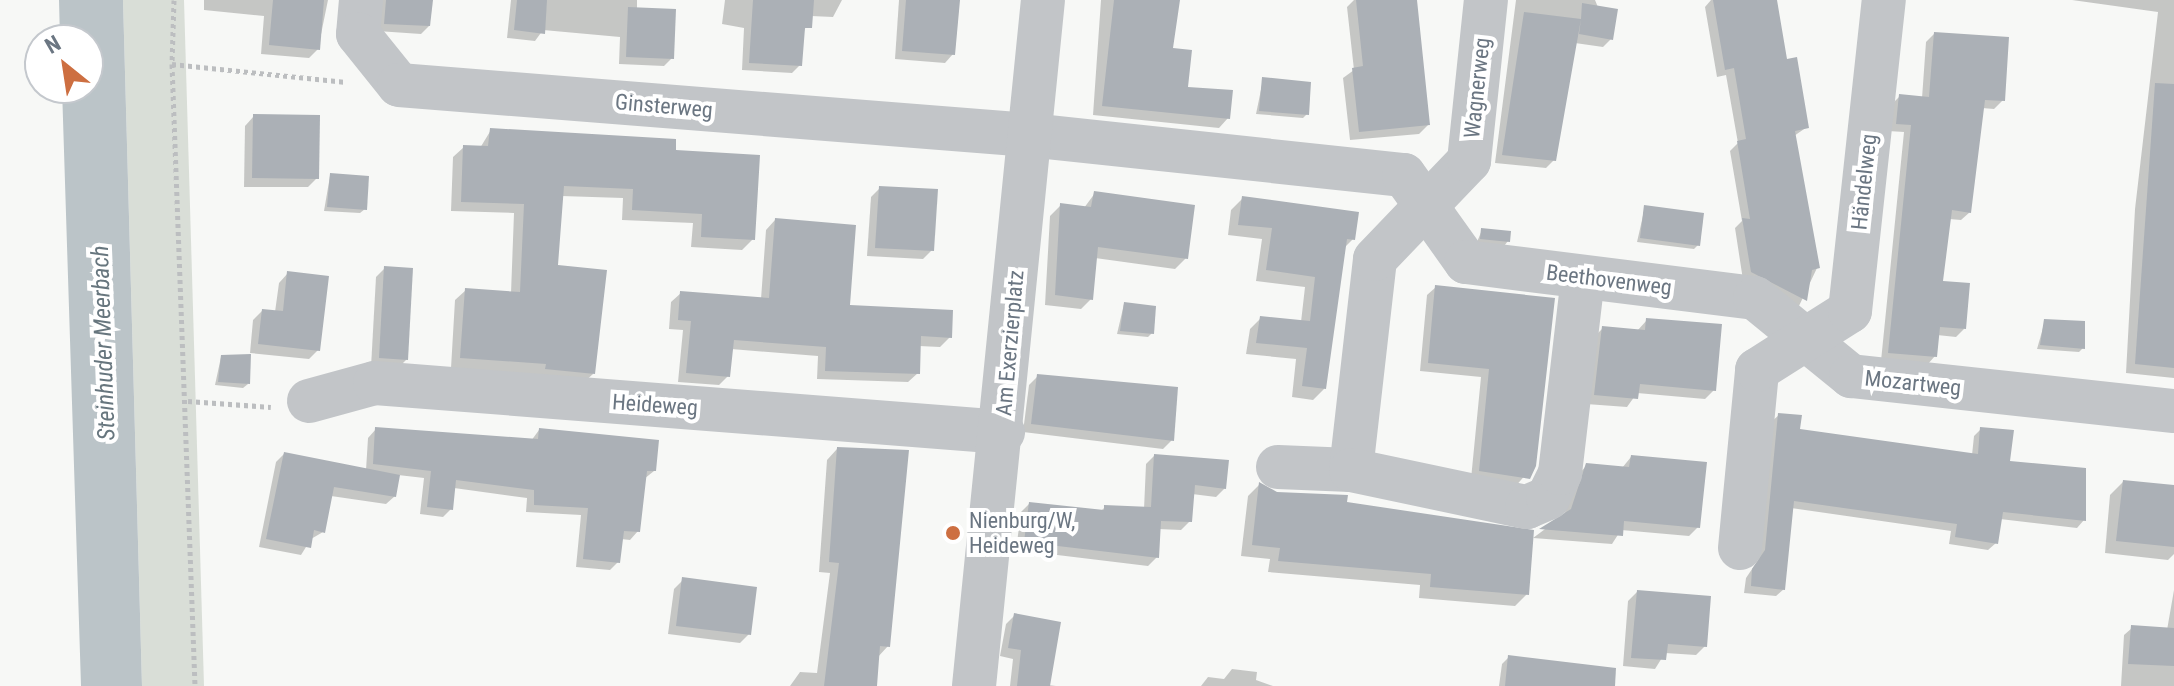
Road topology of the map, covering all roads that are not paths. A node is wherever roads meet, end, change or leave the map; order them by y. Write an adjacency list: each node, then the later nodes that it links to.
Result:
1 (361, 0): 5 (street, Ginsterweg)
2 (1043, 0): 5 (street, Am Exerzierplatz)
3 (1486, 0): 6 (street, Wagnerweg)
4 (1884, 0): 8 (street, Händelweg)
5 (1029, 135): 6 (street, Beethovenweg); 11 (street, Am Exerzierplatz)
6 (1426, 206): 7 (street, Beethovenweg); 13 (street)
7 (1583, 277): 8 (street, Beethovenweg); 13 (street)
8 (1806, 339): 10 (street, Mozartweg); 14 (street)
9 (309, 401): 11 (street, Heideweg)
10 (2174, 411)
11 (1003, 432): 15 (street, Am Exerzierplatz)
12 (1278, 467): 13 (street)
13 (1351, 470)
14 (1740, 548)
15 (974, 686)

